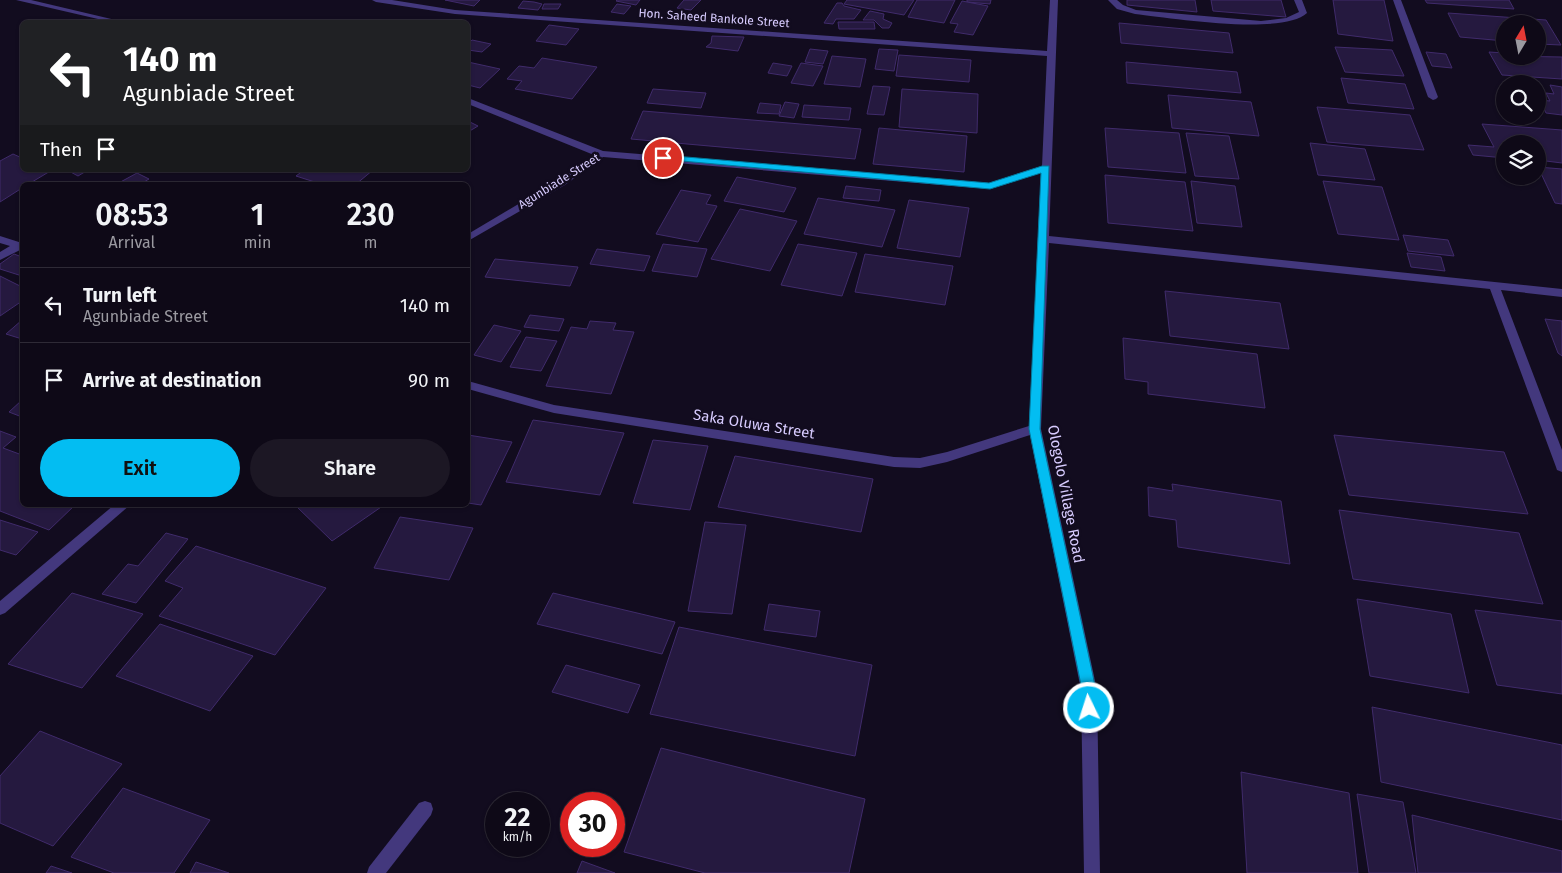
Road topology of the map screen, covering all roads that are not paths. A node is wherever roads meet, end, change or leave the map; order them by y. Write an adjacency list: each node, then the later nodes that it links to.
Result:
1 (20, 0): 7 (street)
2 (376, 0): 8 (street, Hon. Saheed Bankole Street)
3 (1054, 0): 8 (street, Ologolo Village Road)
4 (1112, 0): 5 (street)
5 (1298, 0)
6 (1397, 0): 9 (street)
7 (111, 20)
8 (1051, 54): 12 (street, Ologolo Village Road)
9 (1433, 97)
10 (470, 102): 11 (street)
11 (601, 154): 12 (street, Agunbiade Street); 13 (street, Agunbiade Street)
12 (1046, 168): 14 (street, Ologolo Village Road)
13 (470, 237)
14 (1043, 238): 19 (street); 22 (street, Ologolo Village Road)
15 (0, 239): 16 (street)
16 (20, 245)
17 (20, 246): 18 (street)
18 (0, 257)
19 (1494, 286): 20 (street); 23 (street)
20 (1562, 293)
21 (470, 386): 22 (street, Saka Oluwa Street)
22 (1035, 429): 28 (street, Ologolo Village Road)
23 (1562, 467)
24 (121, 507): 25 (street)
25 (0, 609)
26 (425, 809): 27 (street)
27 (375, 873)
28 (1092, 873)

